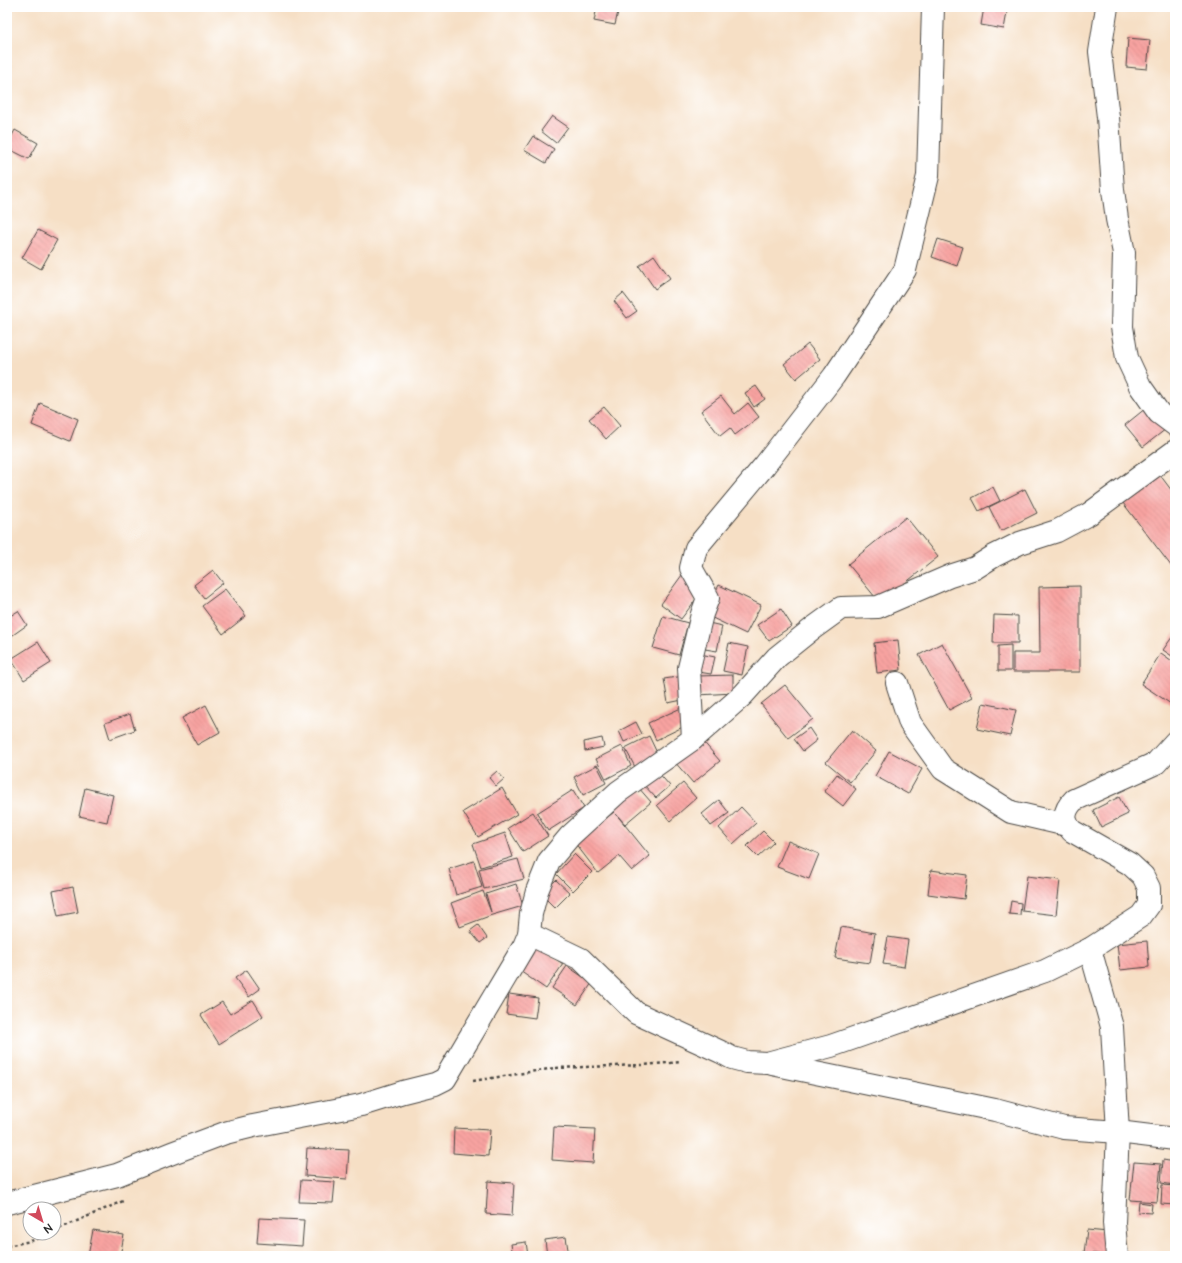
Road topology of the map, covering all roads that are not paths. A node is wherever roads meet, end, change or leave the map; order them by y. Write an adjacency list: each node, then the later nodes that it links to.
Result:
1 (933, 7): 6 (street)
2 (1107, 7): 3 (street)
3 (1175, 425)
4 (1172, 459): 6 (street)
5 (897, 683): 8 (street)
6 (693, 739): 9 (street)
7 (1175, 742): 8 (street)
8 (1067, 825): 10 (street)
9 (529, 934): 11 (street); 14 (street)
10 (1090, 949): 11 (street); 12 (street)
11 (767, 1063): 12 (street)
12 (1118, 1132): 13 (street); 15 (street)
13 (1175, 1139)
14 (7, 1203)
15 (1117, 1256)

